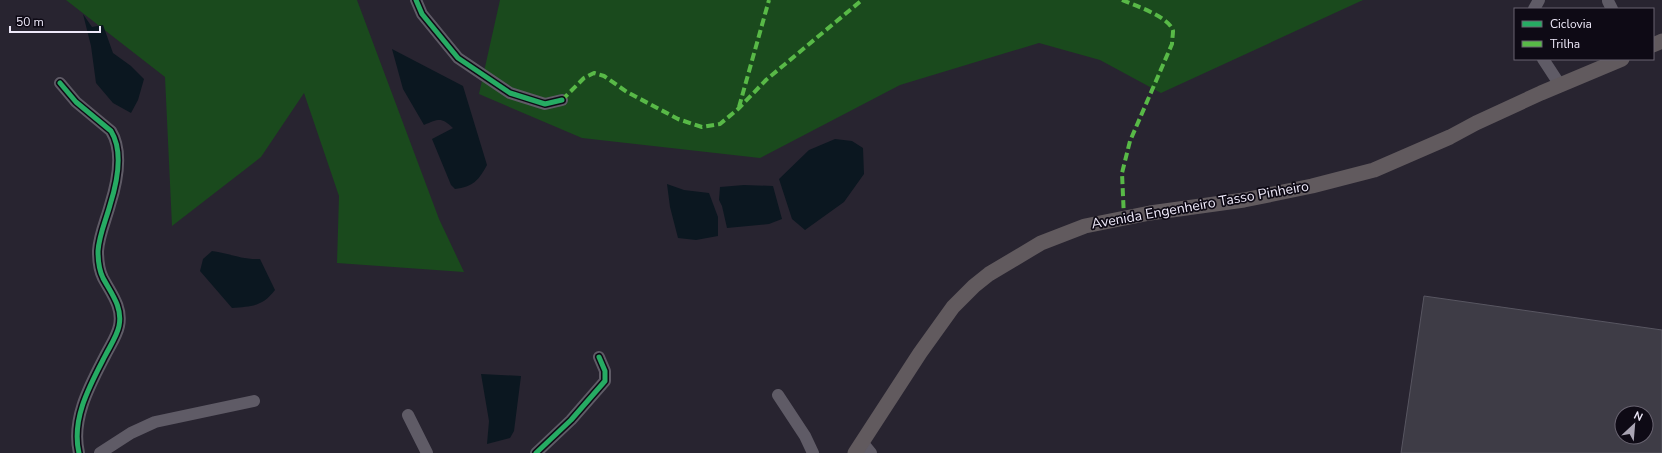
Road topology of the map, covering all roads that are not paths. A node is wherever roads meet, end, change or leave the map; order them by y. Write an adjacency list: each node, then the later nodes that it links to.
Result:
1 (416, 0): 6 (street)
2 (1544, 60): 5 (street)
3 (1620, 60): 5 (main road, Avenida Engenheiro Tasso Pinheiro)
4 (60, 83): 12 (street)
5 (1560, 85): 11 (main road, Avenida Engenheiro Tasso Pinheiro)
6 (562, 100)
7 (599, 357): 15 (street)
8 (778, 395): 16 (street)
9 (254, 401): 13 (street)
10 (408, 415): 14 (street)
11 (863, 450)
12 (79, 453)
13 (100, 453)
14 (428, 453)
15 (536, 453)
16 (813, 453)

